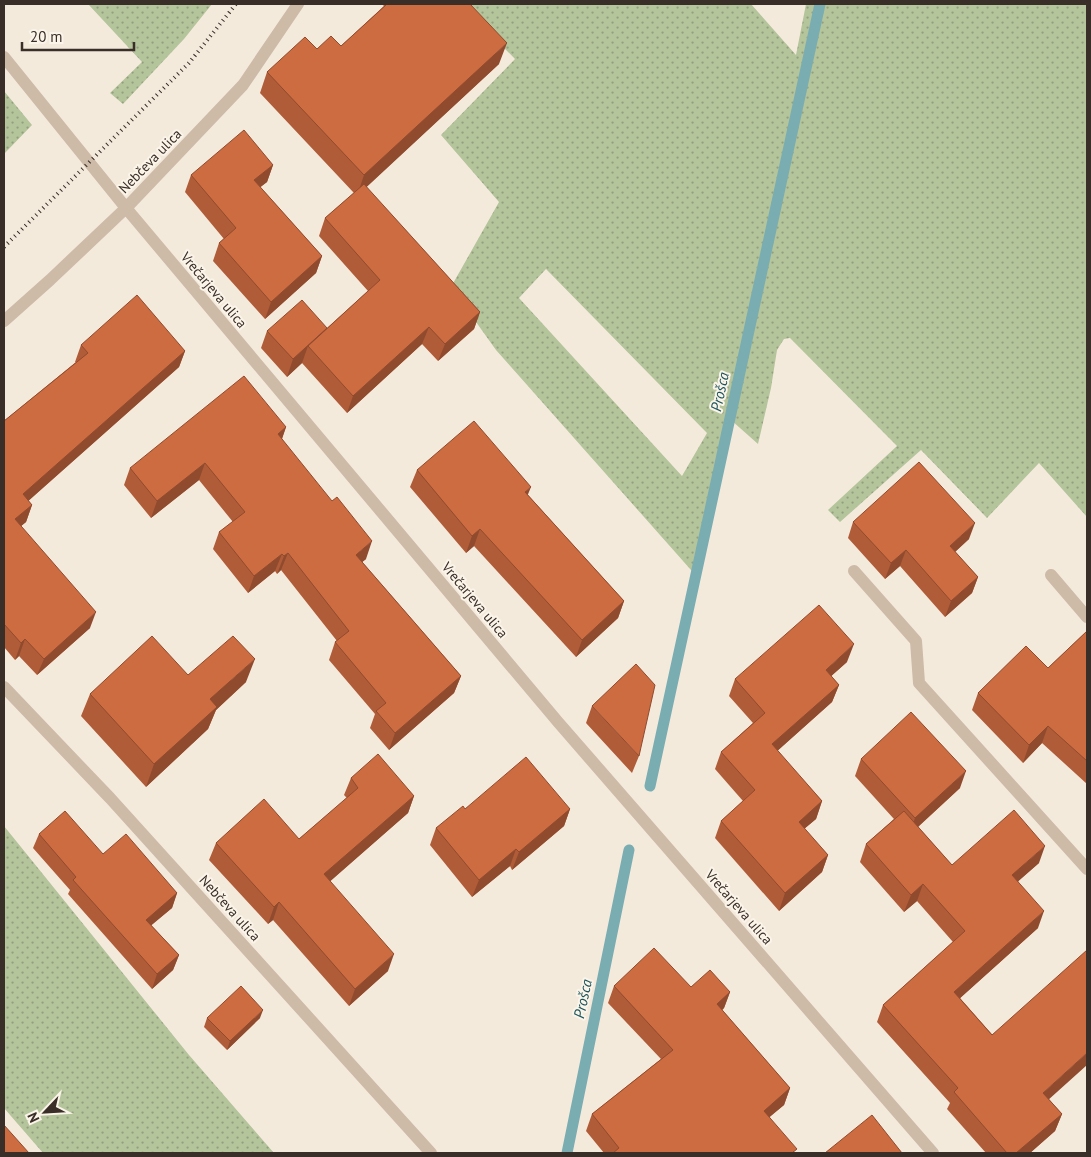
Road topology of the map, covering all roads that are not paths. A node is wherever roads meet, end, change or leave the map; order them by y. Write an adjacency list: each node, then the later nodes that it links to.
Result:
1 (298, 4): 3 (street, Nebčeva ulica)
2 (4, 57): 3 (street, Vrečarjeva ulica)
3 (126, 208): 4 (street, Nebčeva ulica); 11 (street, Vrečarjeva ulica)
4 (4, 321)
5 (854, 571): 9 (street)
6 (1051, 575): 7 (street)
7 (1087, 617)
8 (4, 686): 10 (street, Nebčeva ulica)
9 (1087, 869)
10 (431, 1153)
11 (933, 1153)

